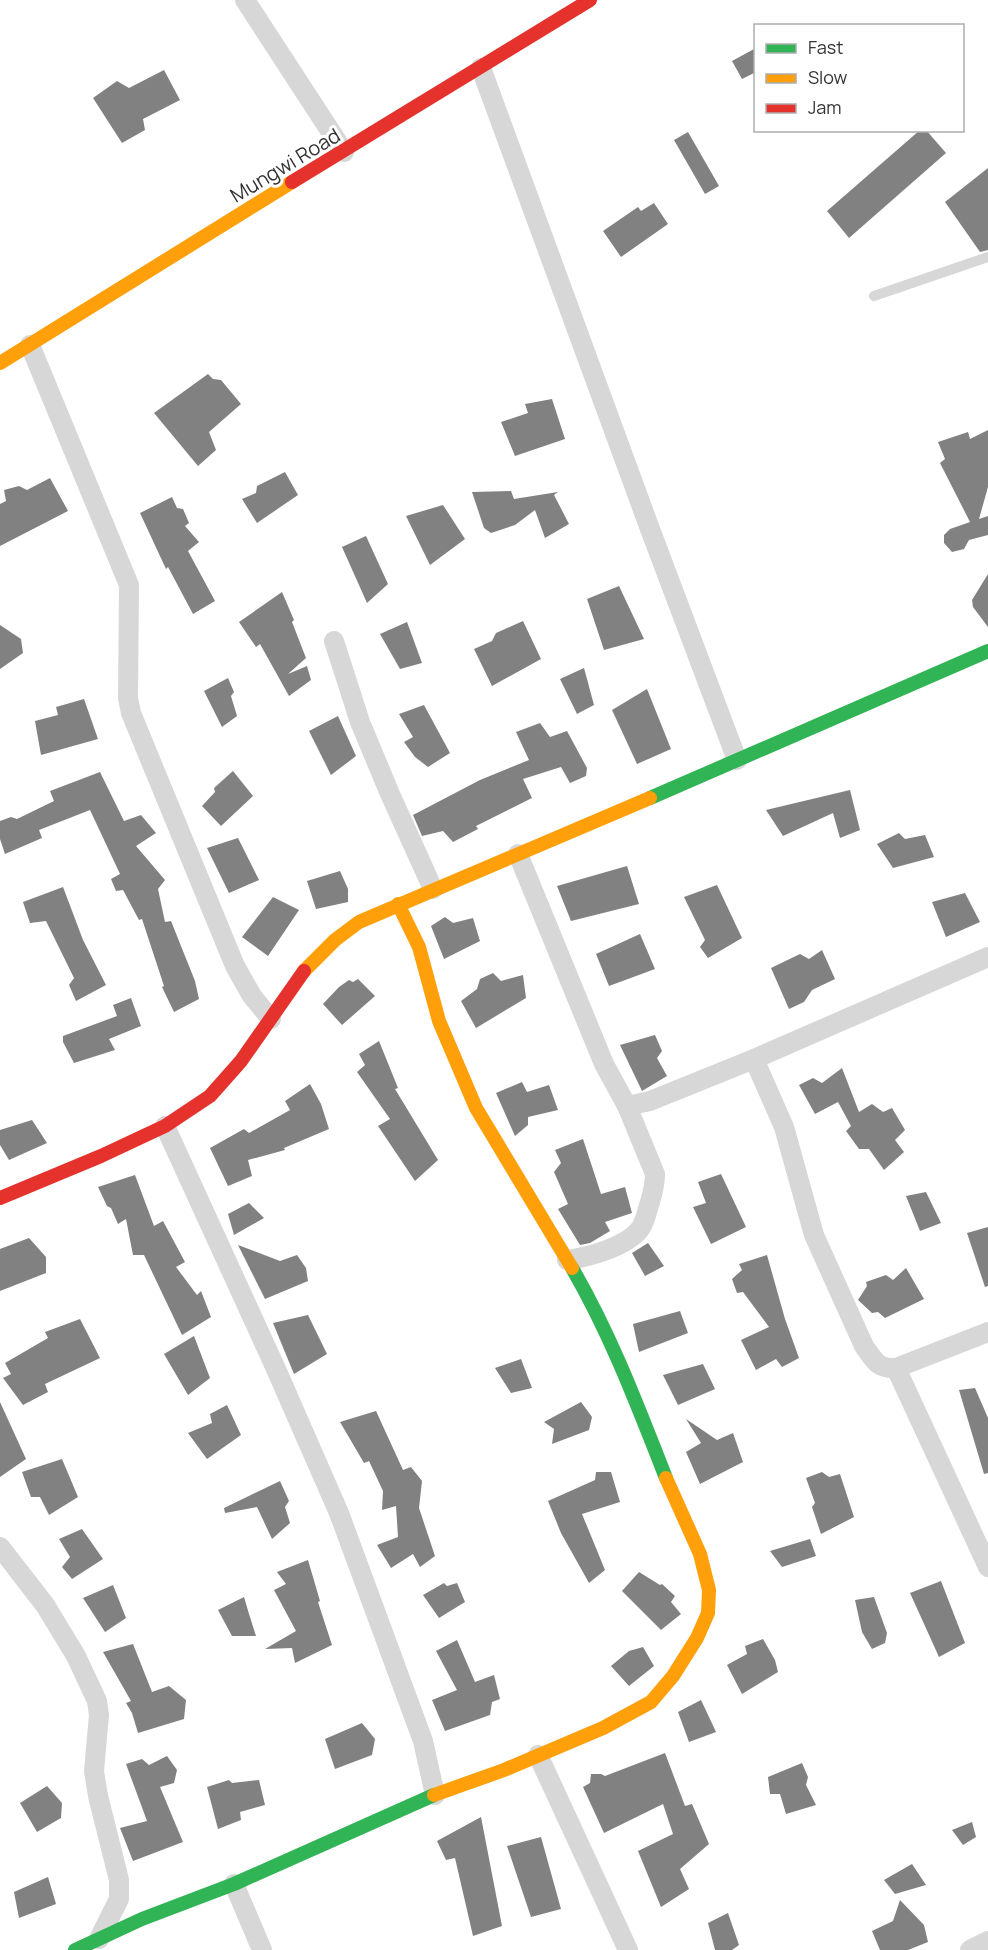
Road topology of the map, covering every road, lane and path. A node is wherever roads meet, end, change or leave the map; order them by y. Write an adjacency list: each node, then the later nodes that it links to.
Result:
1 (245, 0): 4 (street)
2 (590, 0): 3 (street, Mungwi Road)
3 (481, 68): 4 (street, Mungwi Road); 11 (street)
4 (344, 152): 7 (street, Mungwi Road)
5 (988, 257): 6 (lane)
6 (874, 296)
7 (30, 345): 8 (street, Mungwi Road); 16 (street)
8 (0, 363)
9 (334, 641): 13 (street)
10 (988, 651): 11 (street)
11 (737, 760): 12 (street)
12 (518, 854): 13 (street); 18 (street)
13 (433, 889): 14 (street)
14 (398, 903): 16 (street); 21 (street)
15 (988, 957): 17 (street)
16 (271, 1019): 19 (street)
17 (754, 1059): 18 (street); 23 (street)
18 (627, 1106): 21 (street)
19 (165, 1126): 20 (street); 27 (street)
20 (0, 1198)
21 (567, 1260): 26 (street)
22 (988, 1332): 23 (street)
23 (896, 1368): 25 (street)
24 (0, 1547): 29 (street)
25 (988, 1567)
26 (538, 1755): 27 (street); 33 (street)
27 (435, 1795): 28 (street)
28 (234, 1884): 29 (street); 32 (street)
29 (99, 1939): 31 (street)
30 (988, 1941): 34 (street)
31 (75, 1950)
32 (262, 1950)
33 (628, 1950)
34 (970, 1950)

